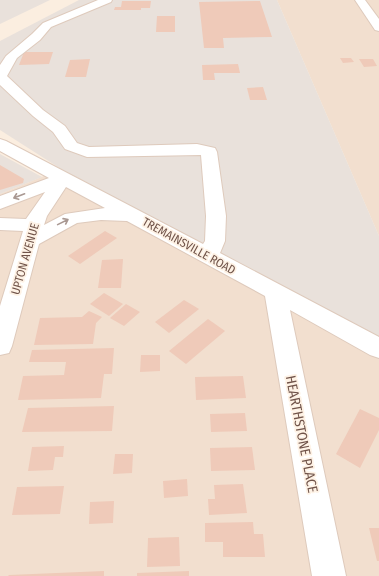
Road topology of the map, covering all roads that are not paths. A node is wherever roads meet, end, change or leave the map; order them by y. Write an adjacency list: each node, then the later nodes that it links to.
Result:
1 (107, 0): 4 (street)
2 (360, 0): 3 (street)
3 (376, 23)
4 (0, 77): 11 (street)
5 (0, 144): 6 (street, TREMAINSVILLE ROAD)
6 (64, 178): 7 (street, one-way to 7); 8 (street, TREMAINSVILLE ROAD); 10 (street, UPTON AVENUE)
7 (0, 203)
8 (132, 215): 10 (street, one-way to 8); 11 (street, TREMAINSVILLE ROAD)
9 (0, 224): 10 (street)
10 (32, 234): 13 (street, UPTON AVENUE)
11 (208, 256): 12 (street, TREMAINSVILLE ROAD)
12 (275, 292): 14 (street, TREMAINSVILLE ROAD); 15 (street, HEARTHSTONE PLACE)
13 (0, 346)
14 (379, 348)
15 (329, 576)

